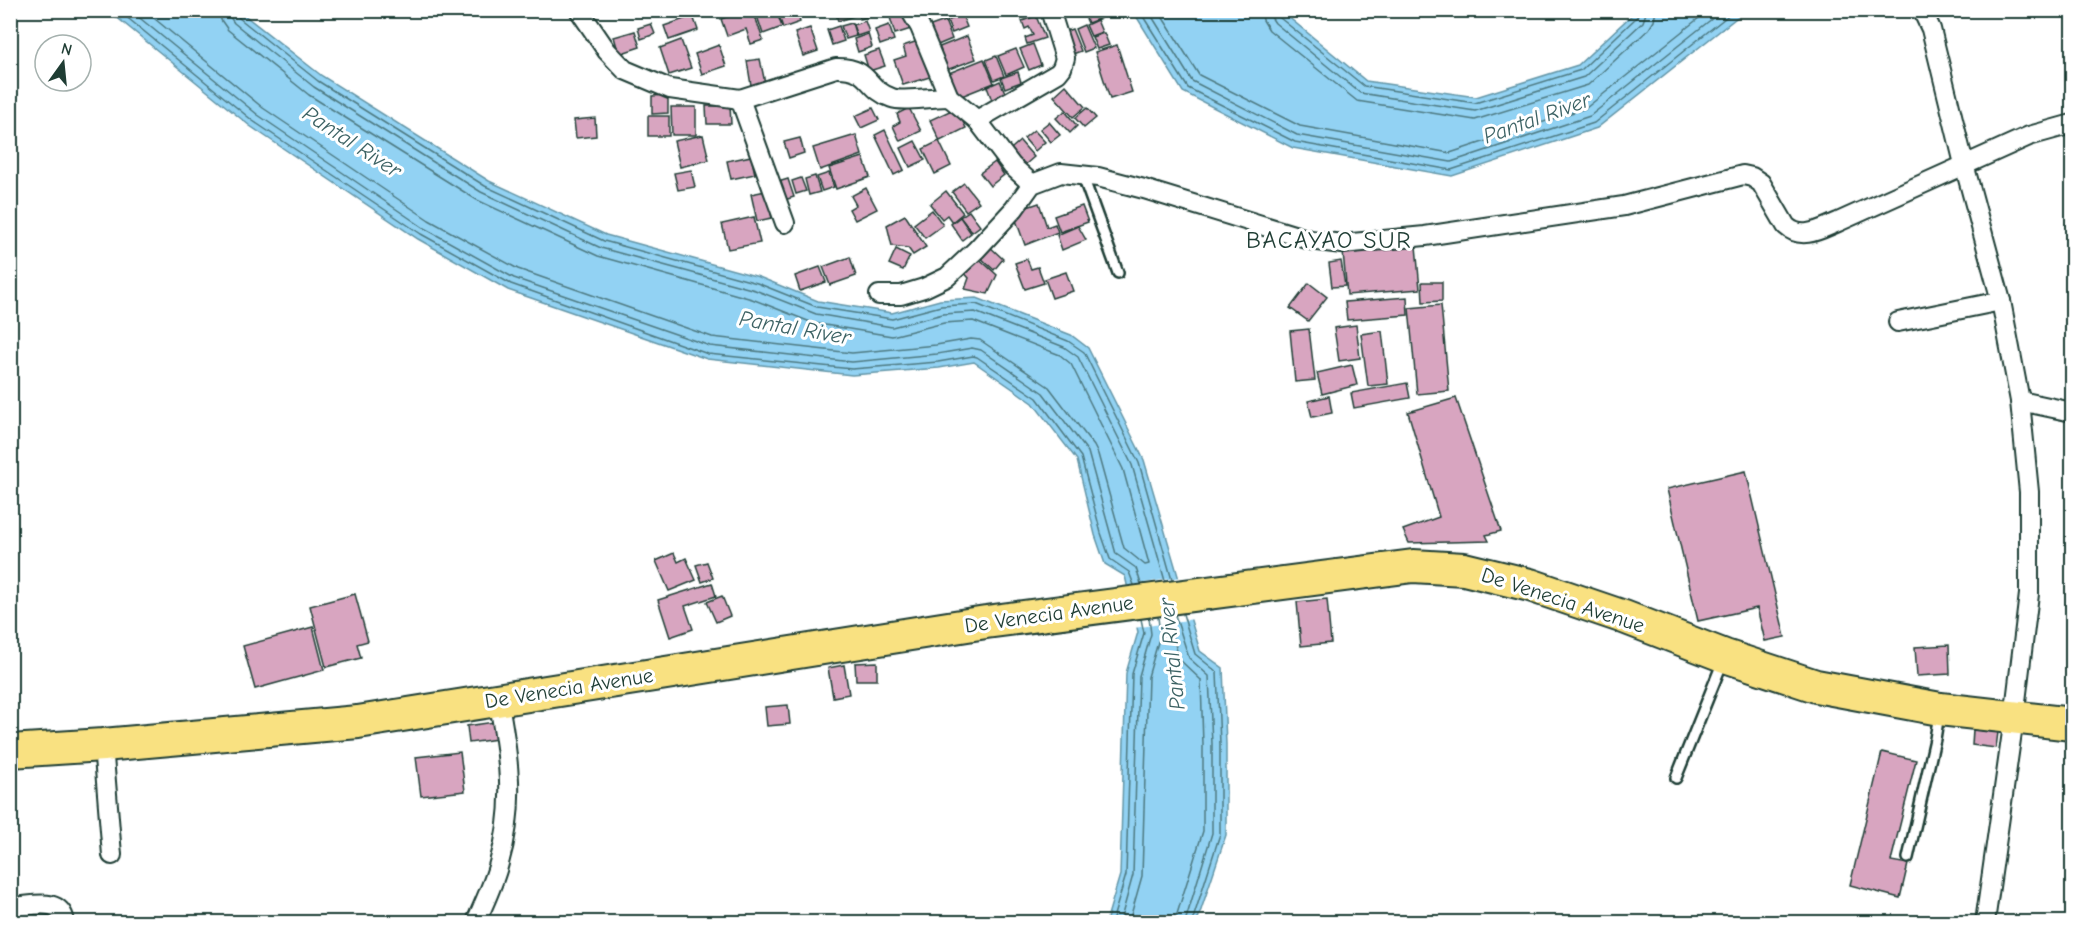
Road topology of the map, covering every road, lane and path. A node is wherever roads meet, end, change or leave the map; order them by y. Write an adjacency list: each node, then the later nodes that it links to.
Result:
1 (579, 10): 6 (street)
2 (910, 10): 5 (street)
3 (1050, 10): 7 (street)
4 (1922, 10): 9 (street)
5 (949, 97): 6 (street); 7 (street)
6 (740, 99): 12 (street)
7 (977, 120): 11 (street)
8 (2073, 124): 9 (street)
9 (1964, 164): 10 (street); 15 (street)
10 (1083, 174): 11 (street); 13 (lane)
11 (1032, 184): 14 (street)
12 (785, 223)
13 (1118, 273)
14 (879, 295)
15 (2001, 301): 16 (street); 17 (street)
16 (1898, 322)
17 (2020, 400): 18 (street); 22 (street)
18 (2073, 412)
19 (1725, 656): 20 (highway, De Venecia Avenue); 21 (highway, De Venecia Avenue); 26 (lane)
20 (498, 699): 24 (highway, De Venecia Avenue); 31 (street)
21 (1940, 709): 22 (highway, De Venecia Avenue); 28 (lane)
22 (2014, 718): 23 (highway, De Venecia Avenue); 32 (street)
23 (2073, 724)
24 (103, 745): 25 (highway, De Venecia Avenue); 27 (street)
25 (10, 751)
26 (1676, 778)
27 (112, 855)
28 (1908, 858)
29 (10, 907): 30 (street)
30 (65, 922)
31 (476, 922)
32 (1985, 922)

